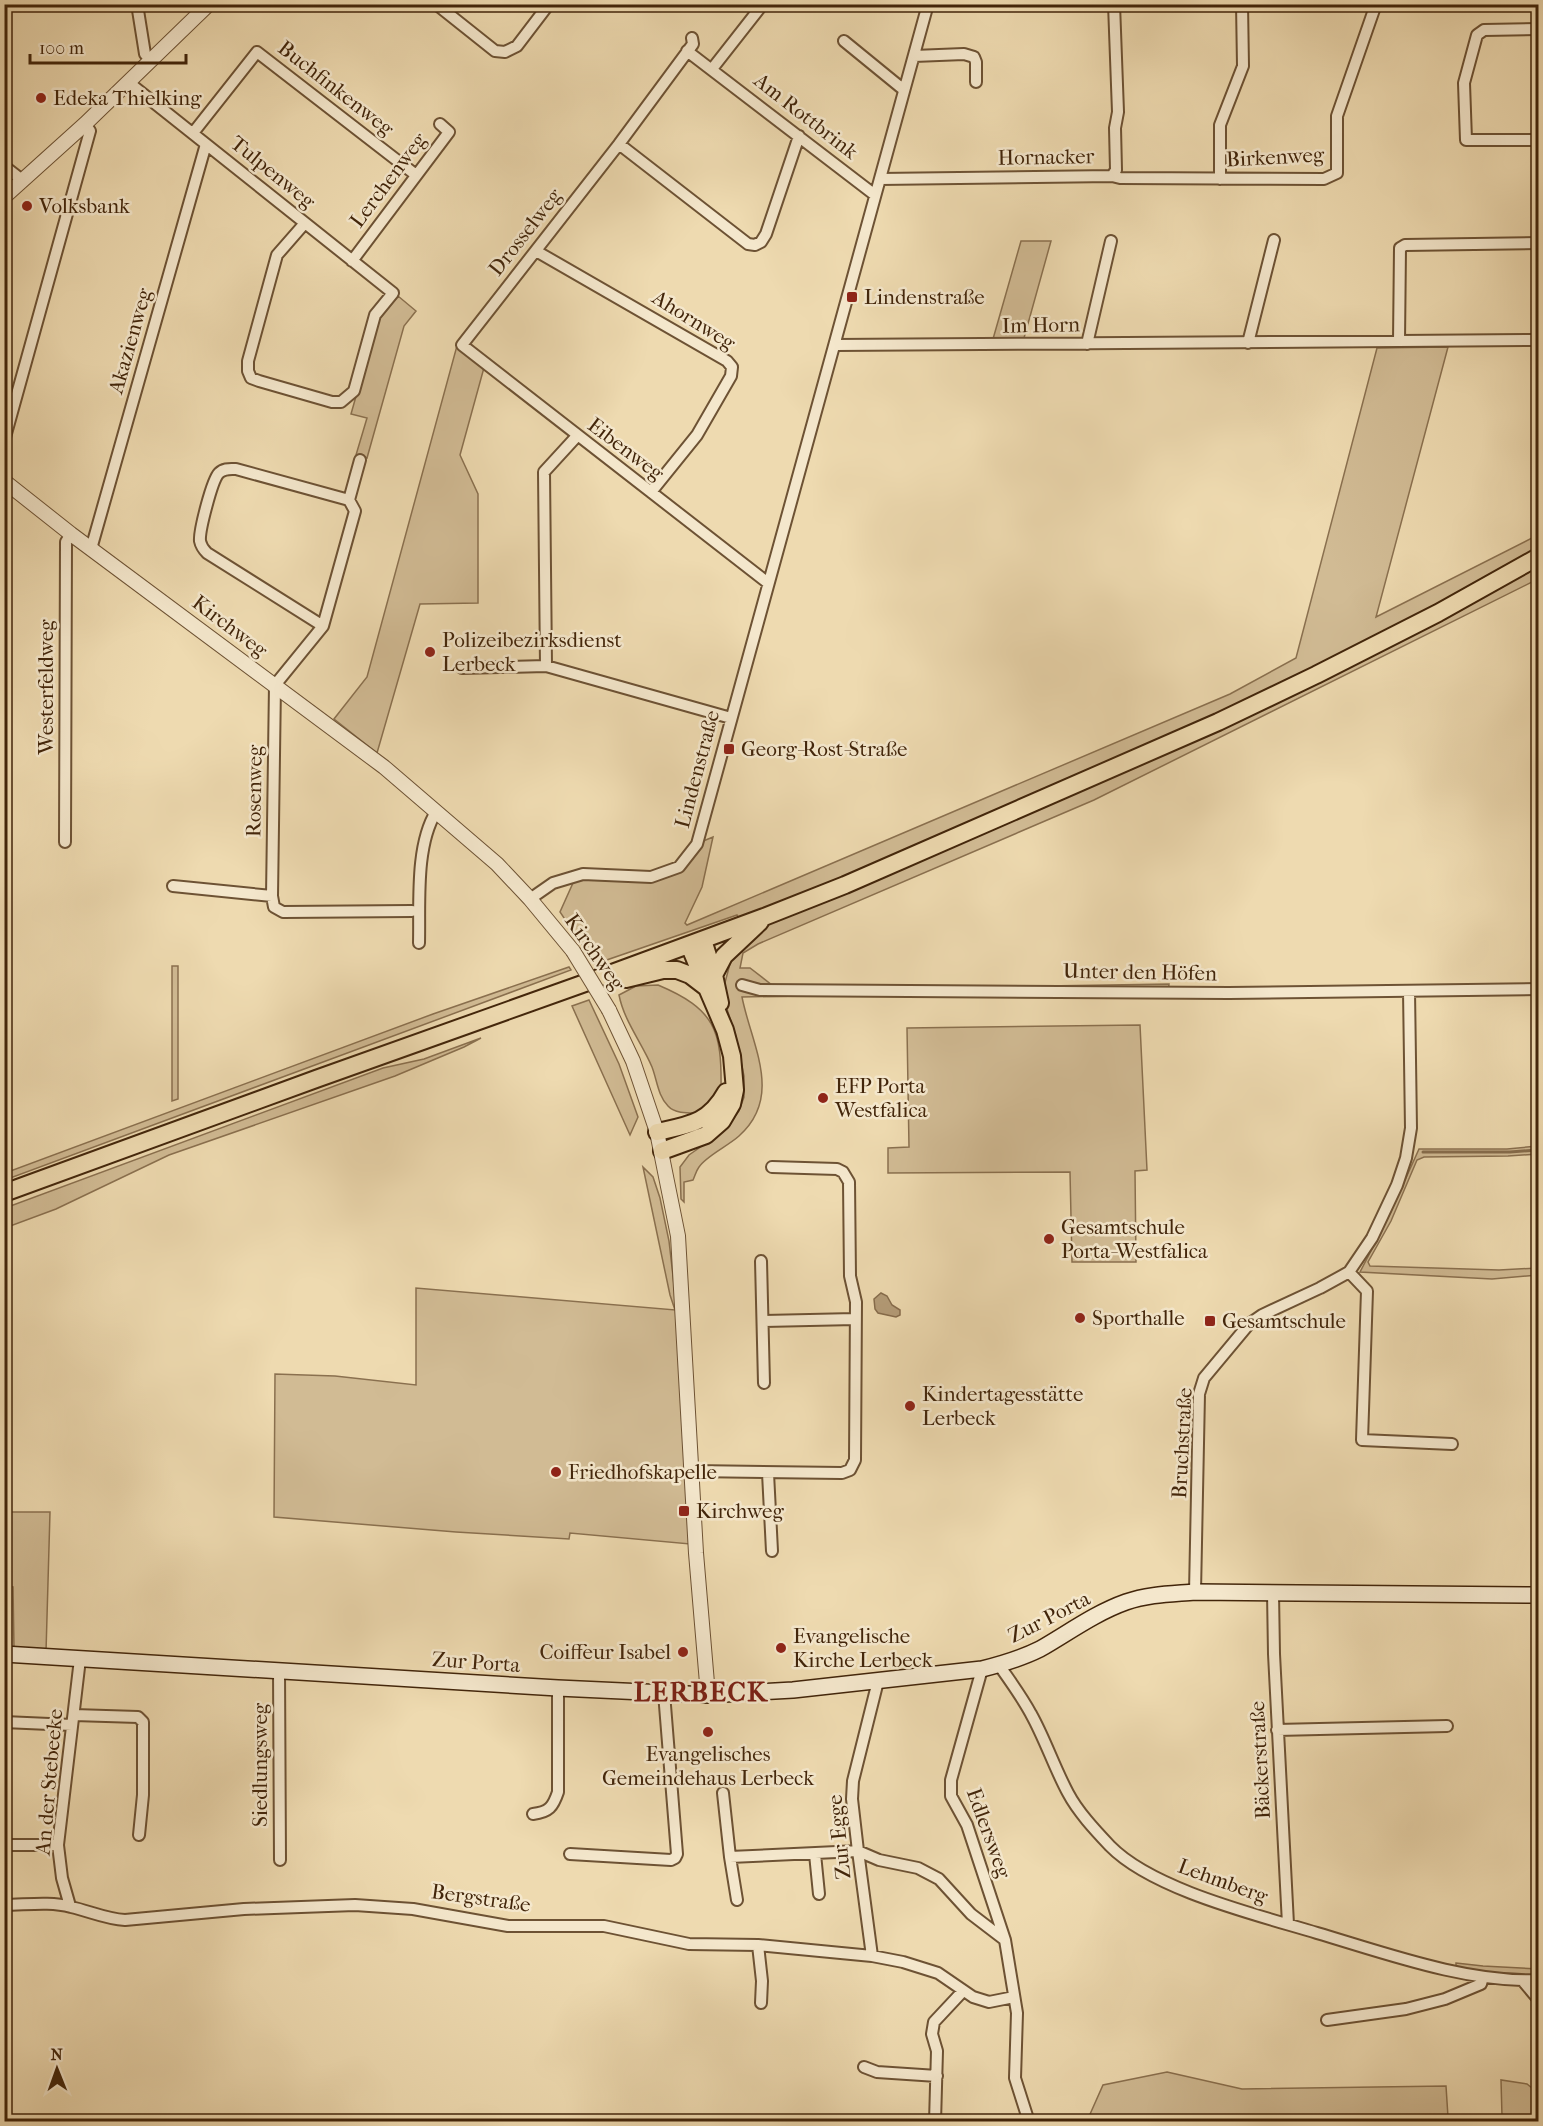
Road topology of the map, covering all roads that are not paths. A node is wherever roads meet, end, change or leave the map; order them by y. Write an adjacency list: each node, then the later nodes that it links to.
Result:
1 (137, 4): 17 (street)
2 (209, 4): 17 (street)
3 (436, 4): 4 (street)
4 (549, 4)
5 (752, 4): 11 (street)
6 (763, 4): 11 (street)
7 (928, 4): 16 (street, Lindenstraße)
8 (1114, 4): 31 (street, Hornacker)
9 (1242, 4): 33 (street)
10 (1376, 4): 33 (street, Birkenweg)
11 (754, 17): 18 (street)
12 (1539, 30): 26 (street)
13 (692, 38): 15 (street, Drosselweg)
14 (844, 41): 21 (street)
15 (687, 51): 18 (street, Am Rottbrink); 28 (street, Drosselweg)
16 (914, 56): 20 (street); 21 (street, Lindenstraße)
17 (151, 60): 19 (street)
18 (712, 69): 25 (street, Am Rottbrink)
19 (128, 82): 22 (street); 24 (street, Tulpenweg)
20 (976, 82)
21 (904, 90): 32 (street, Lindenstraße)
22 (85, 124): 34 (street); 50 (street)
23 (440, 124): 30 (street, Lerchenweg)
24 (193, 133): 27 (street, Tulpenweg); 30 (street, Buchfinkenweg)
25 (799, 136): 28 (street); 35 (street, Am Rottbrink)
26 (1539, 140)
27 (206, 144): 37 (street, Tulpenweg); 56 (street, Akazienweg)
28 (619, 144): 41 (street, Drosselweg)
29 (4, 166): 34 (street)
30 (416, 175): 42 (street, Lerchenweg)
31 (1112, 176): 32 (street, Hornacker); 33 (street, Birkenweg)
32 (880, 179): 35 (street, Lindenstraße)
33 (1220, 179)
34 (22, 180): 36 (street)
35 (875, 195): 48 (street, Lindenstraße)
36 (4, 197)
37 (305, 223): 42 (street, Tulpenweg); 42 (street, Tulpenweg)
38 (1274, 240): 45 (street)
39 (1111, 241): 46 (street)
40 (1539, 243): 44 (street)
41 (536, 251): 47 (street, Drosselweg); 53 (street, Ahornweg)
42 (352, 261)
43 (1539, 340): 44 (street, Im Horn)
44 (1399, 341): 45 (street, Im Horn)
45 (1248, 343): 46 (street, Im Horn)
46 (1087, 344): 48 (street, Im Horn)
47 (462, 345): 49 (street, Eibenweg)
48 (834, 345): 58 (street, Lindenstraße)
49 (577, 436): 53 (street, Eibenweg); 60 (street)
50 (4, 441)
51 (360, 460): 54 (street)
52 (4, 481): 55 (street, Kirchweg)
53 (651, 492): 58 (street, Eibenweg)
54 (349, 500): 59 (street); 59 (street)
55 (70, 534): 56 (street, Kirchweg); 65 (street, Westerfeldweg)
56 (91, 549): 62 (street, Kirchweg)
57 (1539, 557): 70 (main road)
58 (768, 583): 63 (street, Lindenstraße)
59 (323, 626): 62 (street)
60 (546, 666): 61 (street); 63 (street)
61 (462, 668)
62 (275, 685): 64 (street, Kirchweg); 67 (street, Rosenweg)
63 (731, 718): 68 (street, Lindenstraße)
64 (436, 812): 68 (street, Kirchweg); 71 (street)
65 (65, 842)
66 (173, 886): 67 (street)
67 (272, 896): 69 (street)
68 (530, 899): 79 (street, Kirchweg, bridge)
69 (412, 911)
70 (765, 917): 72 (main road); 73 (main road)
71 (419, 943)
72 (696, 943): 73 (main road); 74 (main road)
73 (711, 982): 74 (main road); 78 (main road)
74 (585, 983): 82 (main road)
75 (742, 984): 77 (street, Unter den Höfen)
76 (1539, 989): 77 (street, Unter den Höfen)
77 (1409, 991): 84 (street, Bruchstraße)
78 (734, 1075): 79 (main road); 80 (main road)
79 (657, 1132): 80 (street, Kirchweg)
80 (662, 1151): 89 (street, Kirchweg)
81 (772, 1167): 85 (street)
82 (4, 1193)
83 (761, 1261): 86 (street)
84 (1349, 1272): 88 (street); 92 (street, Bruchstraße)
85 (855, 1319): 86 (street); 90 (street)
86 (764, 1321): 87 (street)
87 (764, 1383)
88 (1452, 1444)
89 (692, 1471): 90 (street); 103 (street, Kirchweg)
90 (768, 1473): 91 (street)
91 (772, 1551)
92 (1195, 1592): 93 (main road, Zur Porta); 97 (main road, Zur Porta)
93 (1273, 1593): 94 (main road, Zur Porta); 107 (street, Bäckerstraße)
94 (1539, 1596)
95 (4, 1654): 96 (main road, Zur Porta)
96 (80, 1659): 99 (main road, Zur Porta); 104 (street, An der Stebeeke)
97 (999, 1665): 98 (main road, Zur Porta); 122 (street, Lehmberg)
98 (982, 1669): 100 (main road, Zur Porta); 123 (street, Edlersweg)
99 (279, 1670): 101 (main road, Zur Porta); 117 (street, Siedlungsweg)
100 (878, 1681): 103 (main road, Zur Porta); 113 (street, Zur Egge)
101 (558, 1688): 102 (main road, Zur Porta); 109 (street)
102 (664, 1693): 103 (main road, Zur Porta); 114 (street)
103 (708, 1695)
104 (73, 1720): 105 (street); 110 (street); 112 (street, An der Stebeeke)
105 (4, 1722)
106 (1447, 1726): 107 (street)
107 (1278, 1730): 122 (street, Bäckerstraße)
108 (723, 1793): 116 (street)
109 (533, 1814)
110 (139, 1835)
111 (4, 1845): 112 (street)
112 (58, 1845): 121 (street, An der Stebeeke)
113 (858, 1851): 115 (street); 123 (street); 125 (street, Zur Egge)
114 (570, 1854)
115 (815, 1854): 116 (street); 118 (street)
116 (730, 1857): 119 (street)
117 (280, 1860)
118 (819, 1894)
119 (737, 1900)
120 (4, 1905): 121 (street, Bergstraße)
121 (70, 1906): 124 (street, Bergstraße)
122 (1288, 1924): 126 (street, Lehmberg)
123 (1005, 1940): 130 (street, Edlersweg)
124 (758, 1945): 125 (street, Bergstraße); 132 (street)
125 (872, 1956): 129 (street, Bergstraße)
126 (1483, 1977): 128 (street, Lehmberg); 133 (street)
127 (1539, 1980): 128 (street, Lehmberg)
128 (1523, 1981): 131 (street)
129 (963, 1991): 130 (street, Bergstraße); 135 (street)
130 (1014, 1997): 137 (street, Edlersweg)
131 (1539, 1999)
132 (761, 2003)
133 (1327, 2020)
134 (864, 2067): 135 (street)
135 (936, 2076): 136 (street)
136 (935, 2121)
137 (1029, 2121)

